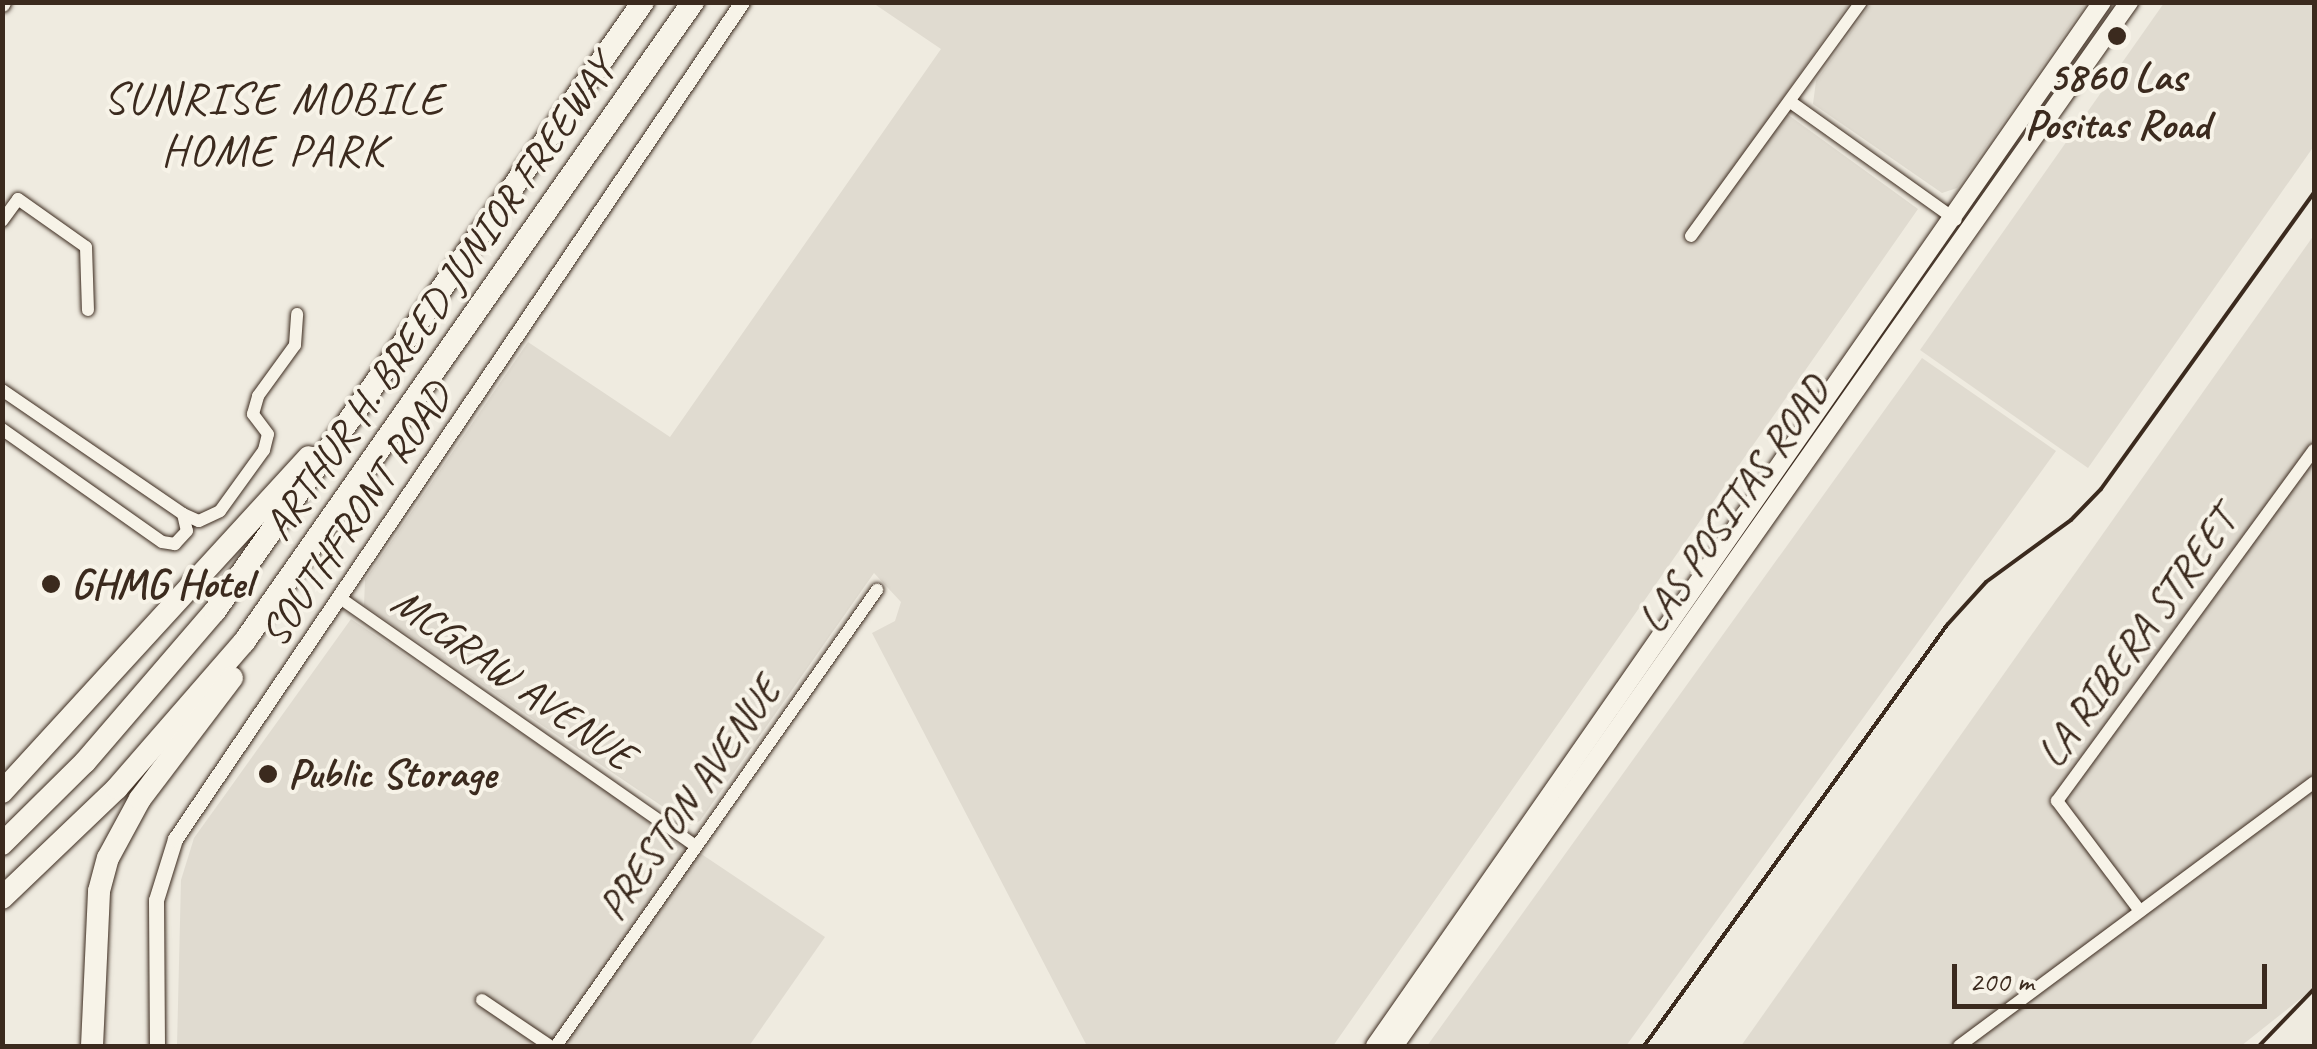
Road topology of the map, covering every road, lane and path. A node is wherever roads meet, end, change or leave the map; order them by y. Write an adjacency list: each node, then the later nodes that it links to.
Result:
1 (642, 2): 16 (highway, ARTHUR H. BREED JUNIOR FREEWAY)
2 (693, 2): 23 (highway, ARTHUR H. BREED JUNIOR FREEWAY)
3 (742, 2): 22 (street, SOUTHFRONT ROAD)
4 (1861, 2): 8 (street)
5 (2102, 2): 7 (main road, LAS POSITAS ROAD)
6 (2129, 2): 9 (main road, LAS POSITAS ROAD)
7 (2063, 58): 9 (main road); 10 (main road, LAS POSITAS ROAD)
8 (1792, 103): 10 (street); 13 (street)
9 (2042, 126): 12 (main road, LAS POSITAS ROAD)
10 (1952, 218): 12 (street); 36 (main road, LAS POSITAS ROAD)
11 (2, 221): 14 (street)
12 (1970, 231): 37 (main road, LAS POSITAS ROAD)
13 (1691, 236)
14 (88, 310)
15 (297, 314): 20 (street)
16 (386, 367): 24 (highway); 28 (highway, ARTHUR H. BREED JUNIOR FREEWAY)
17 (2, 390): 20 (street)
18 (2, 428): 20 (street)
19 (2314, 450): 31 (street, LA RIBERA STREET)
20 (183, 514)
21 (878, 590): 29 (street, PRESTON AVENUE)
22 (343, 600): 29 (street, MCGRAW AVENUE); 34 (street, SOUTHFRONT ROAD)
23 (266, 614): 30 (highway, ARTHUR H. BREED JUNIOR FREEWAY); 33 (highway)
24 (38, 751): 25 (highway); 27 (highway)
25 (2, 770)
26 (2314, 782): 31 (street)
27 (2, 792)
28 (2, 844)
29 (695, 846): 35 (street, PRESTON AVENUE)
30 (2, 898)
31 (2140, 910): 38 (street)
32 (482, 1000): 35 (street)
33 (92, 1046)
34 (157, 1046)
35 (553, 1046)
36 (1374, 1046)
37 (1394, 1046)
38 (1960, 1046)

